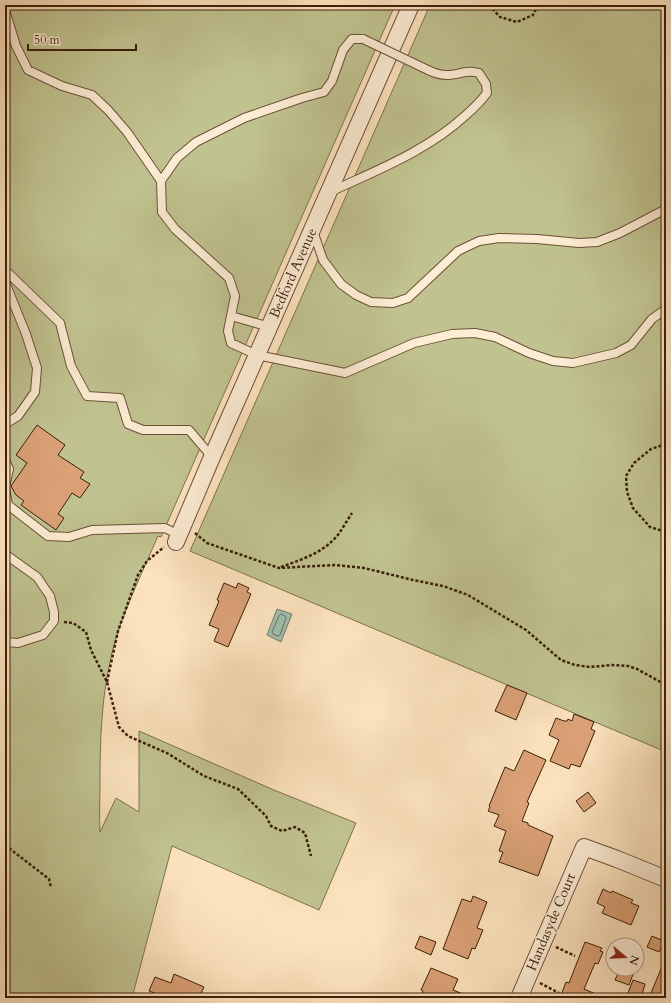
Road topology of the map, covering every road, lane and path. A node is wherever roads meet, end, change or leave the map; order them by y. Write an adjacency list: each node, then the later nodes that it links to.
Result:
1 (411, 5): 6 (street, Bedford Avenue)
2 (489, 5): 3 (path)
3 (538, 5)
4 (5, 10): 5 (lane)
5 (161, 181): 6 (lane, bridge); 12 (lane)
6 (329, 193): 8 (street, Bedford Avenue)
7 (666, 209): 8 (lane)
8 (312, 231): 13 (street, Bedford Avenue)
9 (5, 270): 17 (lane)
10 (5, 282): 15 (lane)
11 (666, 309): 14 (lane)
12 (231, 316): 13 (lane); 14 (lane)
13 (270, 327): 14 (street, Bedford Avenue)
14 (257, 355): 17 (street, Bedford Avenue)
15 (5, 424)
16 (666, 444): 21 (path)
17 (212, 457): 22 (street, Bedford Avenue)
18 (5, 460): 19 (lane)
19 (5, 488): 22 (lane)
20 (352, 513): 24 (path)
21 (666, 532)
22 (178, 539): 24 (path); 27 (path)
23 (5, 554): 25 (lane)
24 (279, 568): 28 (path)
25 (54, 622): 26 (lane); 27 (path)
26 (5, 642)
27 (107, 682): 30 (path)
28 (666, 685)
29 (5, 845): 32 (path)
30 (311, 856)
31 (666, 879): 33 (street, Handasyde Court)
32 (51, 888)
33 (543, 942): 34 (path); 35 (street, Handasyde Court)
34 (575, 956)
35 (528, 978): 36 (path); 37 (street, Handasyde Court)
36 (560, 993)
37 (519, 998)

